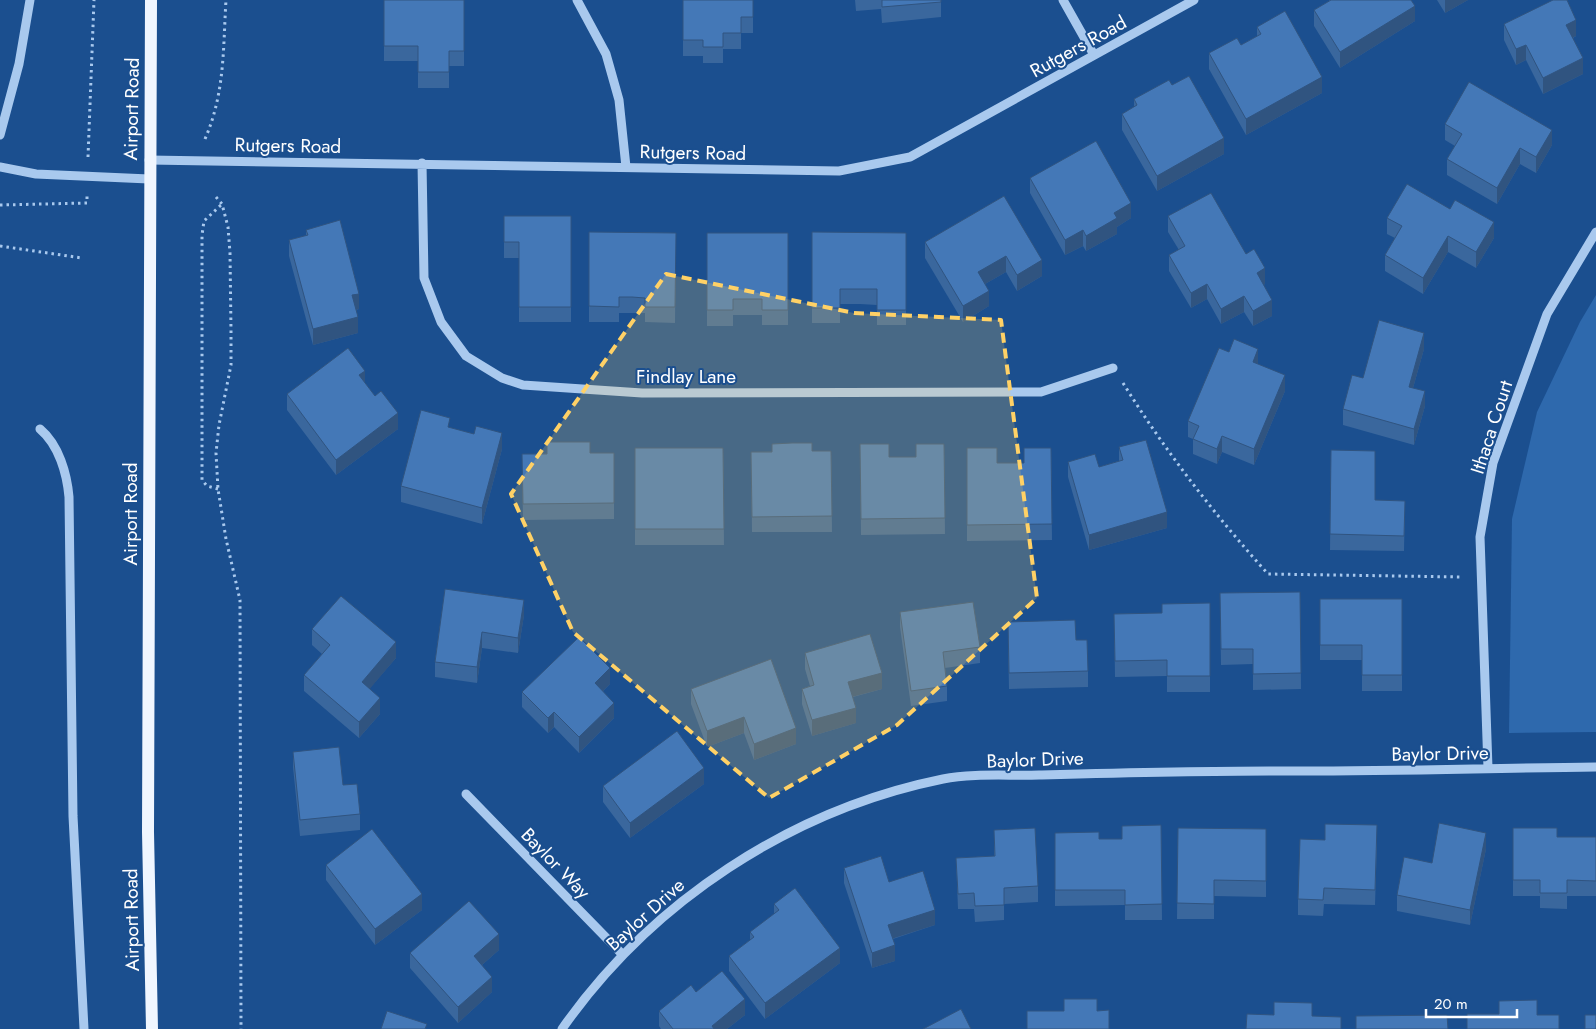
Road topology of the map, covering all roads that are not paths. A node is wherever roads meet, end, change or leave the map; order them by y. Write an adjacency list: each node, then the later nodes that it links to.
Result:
1 (30, 0): 7 (street)
2 (151, 0): 8 (main road, Airport Road)
3 (577, 0): 11 (street)
4 (1064, 0): 6 (street)
5 (1194, 0): 6 (street, Rutgers Road)
6 (1094, 55): 11 (street, Rutgers Road)
7 (0, 135)
8 (149, 160): 9 (street, Rutgers Road); 12 (main road, Airport Road)
9 (422, 163): 11 (street, Rutgers Road); 14 (street, Findlay Lane)
10 (0, 167): 12 (street)
11 (626, 167)
12 (149, 179): 21 (main road, Airport Road)
13 (1596, 232): 17 (street, Ithaca Court)
14 (1113, 368)
15 (40, 430): 20 (street)
16 (1596, 767): 17 (street, Baylor Drive)
17 (1488, 768): 19 (street, Baylor Drive)
18 (466, 794): 19 (street, Baylor Way)
19 (622, 954): 22 (street, Baylor Drive)
20 (84, 1029)
21 (152, 1029)
22 (562, 1029)

